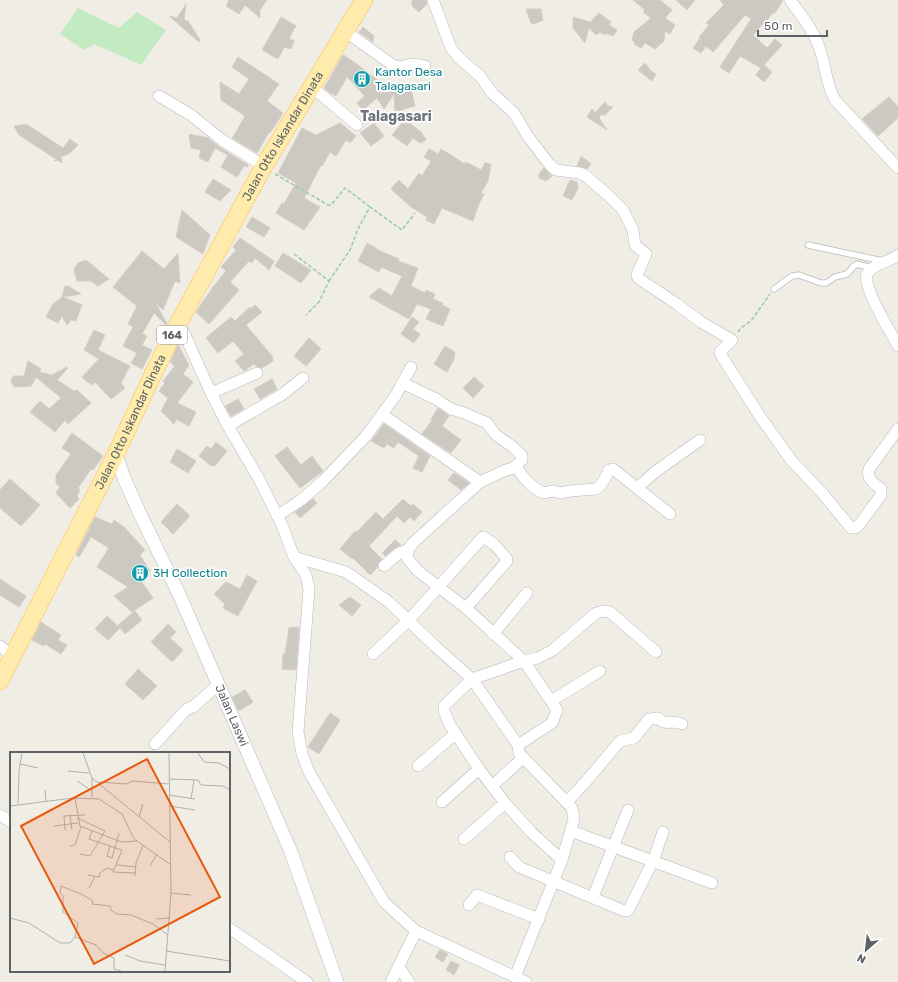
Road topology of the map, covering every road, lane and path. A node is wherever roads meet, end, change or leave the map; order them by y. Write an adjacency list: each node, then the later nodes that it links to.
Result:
1 (364, 0): 4 (main road, Jalan Otto Iskandar Dinata / 164)
2 (433, 0): 22 (street)
3 (790, 0): 10 (street)
4 (345, 31): 5 (street); 6 (main road, Jalan Otto Iskandar Dinata / 164)
5 (425, 66)
6 (311, 86): 8 (street); 9 (main road, Jalan Otto Iskandar Dinata / 164)
7 (159, 96): 9 (street)
8 (357, 125)
9 (264, 166): 11 (path); 21 (main road, Jalan Otto Iskandar Dinata / 164)
10 (898, 168)
11 (370, 207): 12 (path); 18 (path)
12 (416, 213)
13 (808, 245): 16 (lane)
14 (294, 254): 18 (path)
15 (898, 255): 16 (street)
16 (884, 262): 17 (street)
17 (872, 268): 19 (lane); 23 (street)
18 (329, 281): 20 (path)
19 (774, 290): 22 (path)
20 (306, 315)
21 (179, 322): 28 (street); 33 (main road, Jalan Otto Iskandar Dinata / 164)
22 (732, 340): 31 (street)
23 (898, 346)
24 (411, 367): 27 (street)
25 (257, 373): 28 (street)
26 (303, 378): 30 (street)
27 (402, 383): 29 (street); 34 (street)
28 (211, 393): 30 (street)
29 (382, 415): 35 (street); 38 (street)
30 (228, 426): 38 (street)
31 (898, 429)
32 (700, 440): 36 (street)
33 (116, 454): 47 (main road, Jalan Otto Iskandar Dinata / 164); 54 (street, Jalan Laswi)
34 (512, 468): 35 (street); 36 (street)
35 (480, 482): 39 (street)
36 (637, 488): 37 (street)
37 (670, 514)
38 (276, 516): 40 (street)
39 (408, 550): 41 (street); 42 (street)
40 (294, 557): 45 (street); 83 (street)
41 (384, 566)
42 (438, 586): 44 (street); 44 (street); 45 (street)
43 (527, 593): 46 (street)
44 (466, 608): 46 (street)
45 (408, 620): 49 (street); 52 (street)
46 (493, 634): 50 (street)
47 (6, 651): 53 (main road, Jalan Otto Iskandar Dinata / 164)
48 (656, 652): 50 (street)
49 (373, 654)
50 (524, 661): 52 (street); 55 (street)
51 (600, 671): 55 (street)
52 (472, 679): 57 (street); 59 (street)
53 (0, 681)
54 (218, 685): 58 (street); 87 (street, Jalan Laswi)
55 (551, 701): 59 (street)
56 (682, 724): 65 (street)
57 (455, 734): 61 (street); 62 (street)
58 (155, 744)
59 (518, 745): 60 (street)
60 (523, 758): 63 (street); 65 (street)
61 (418, 766)
62 (479, 769): 63 (street); 64 (street)
63 (492, 786): 66 (street)
64 (442, 802)
65 (567, 802): 70 (street)
66 (505, 803): 72 (street); 75 (street)
67 (628, 810): 73 (street)
68 (0, 815): 69 (street)
69 (10, 821)
70 (571, 831): 73 (street); 75 (street)
71 (664, 832): 76 (street)
72 (464, 838)
73 (613, 846): 76 (street); 79 (street)
74 (510, 856): 77 (street)
75 (562, 860): 77 (street)
76 (652, 860): 78 (street); 79 (street)
77 (553, 882): 79 (street); 81 (street)
78 (712, 883)
79 (593, 897)
80 (469, 905): 81 (street)
81 (539, 920): 85 (street)
82 (230, 929): 86 (street)
83 (416, 931): 84 (street); 85 (street)
84 (399, 967): 88 (street); 89 (street)
85 (515, 977): 90 (street)
86 (307, 982)
87 (337, 982)
88 (391, 982)
89 (409, 982)
90 (526, 982)

